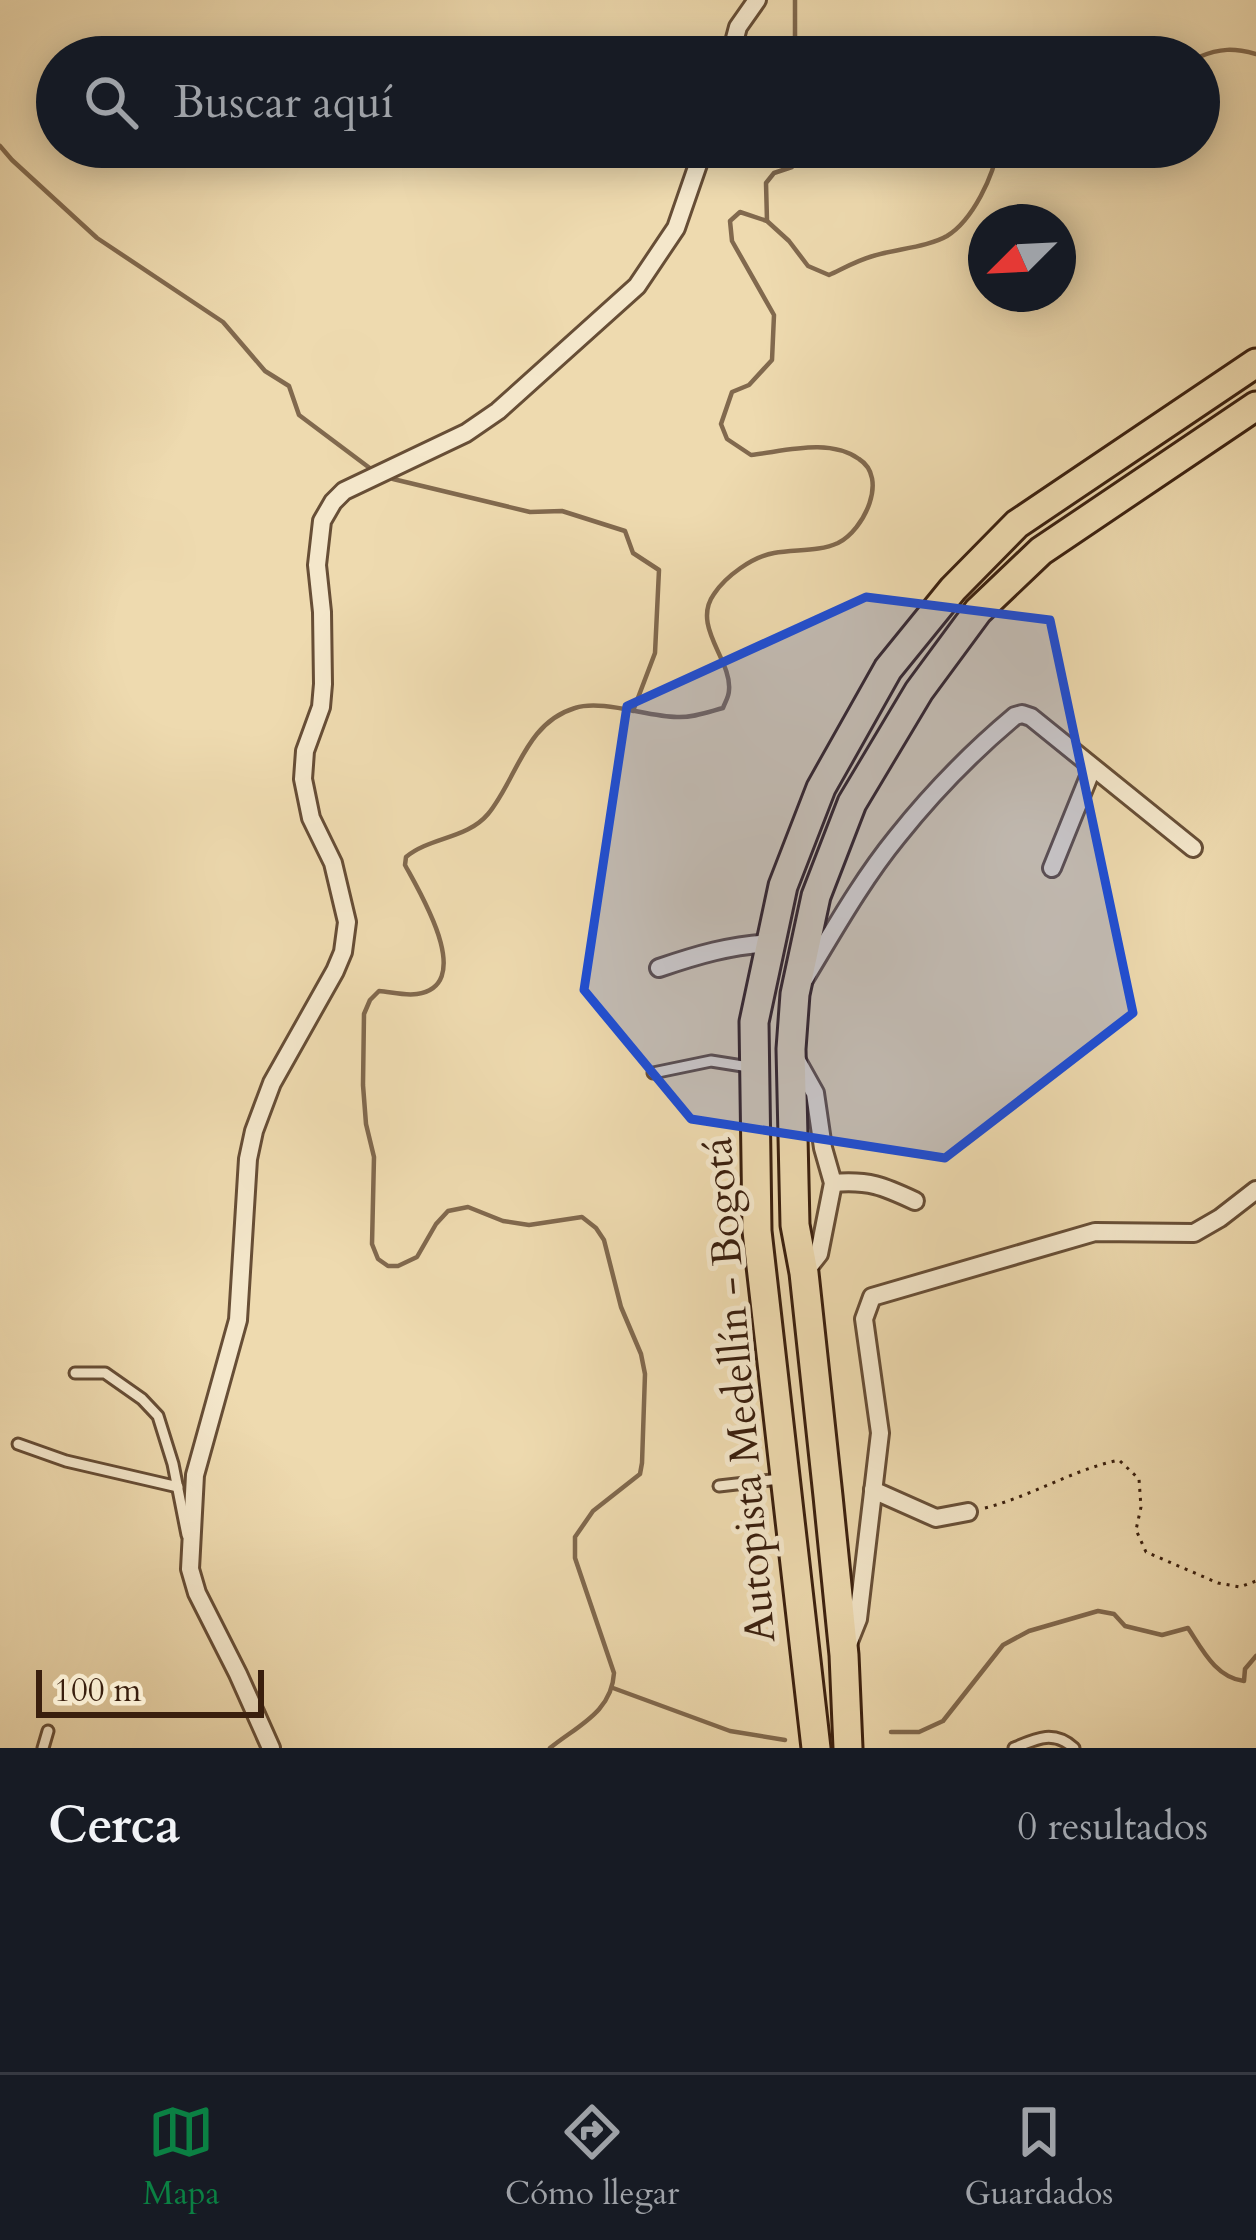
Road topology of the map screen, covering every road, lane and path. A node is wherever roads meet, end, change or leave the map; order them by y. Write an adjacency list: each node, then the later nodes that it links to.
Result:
1 (757, 0): 2 (street)
2 (736, 36)
3 (697, 168): 26 (street)
4 (1256, 363): 9 (highway, Autopista Medellín - Bogotá)
5 (1256, 406): 11 (highway, Autopista Medellín - Bogotá)
6 (1092, 769): 7 (street); 8 (street); 11 (street)
7 (1193, 848)
8 (1052, 868)
9 (771, 943): 10 (street); 13 (highway, Autopista Medellín - Bogotá)
10 (659, 968)
11 (795, 994): 12 (highway, Autopista Medellín - Bogotá)
12 (791, 1048): 15 (street); 18 (highway, Autopista Medellín - Bogotá)
13 (754, 1068): 14 (lane); 21 (highway, Autopista Medellín - Bogotá)
14 (653, 1073)
15 (833, 1183): 17 (street); 18 (street)
16 (1256, 1190): 24 (street)
17 (915, 1201)
18 (804, 1273): 28 (highway, Autopista Medellín - Bogotá)
19 (75, 1373): 23 (lane)
20 (18, 1444): 23 (lane)
21 (786, 1479): 22 (lane); 32 (highway, Autopista Medellín - Bogotá)
22 (719, 1486)
23 (178, 1487): 26 (lane)
24 (873, 1490): 25 (street); 28 (street)
25 (968, 1512): 27 (path)
26 (191, 1558): 31 (street)
27 (1256, 1581)
28 (844, 1655): 33 (highway, Autopista Medellín - Bogotá)
29 (48, 1731): 30 (lane)
30 (43, 1748)
31 (271, 1748)
32 (816, 1748)
33 (848, 1748)
34 (1014, 1748): 35 (lane)
35 (1075, 1748)

